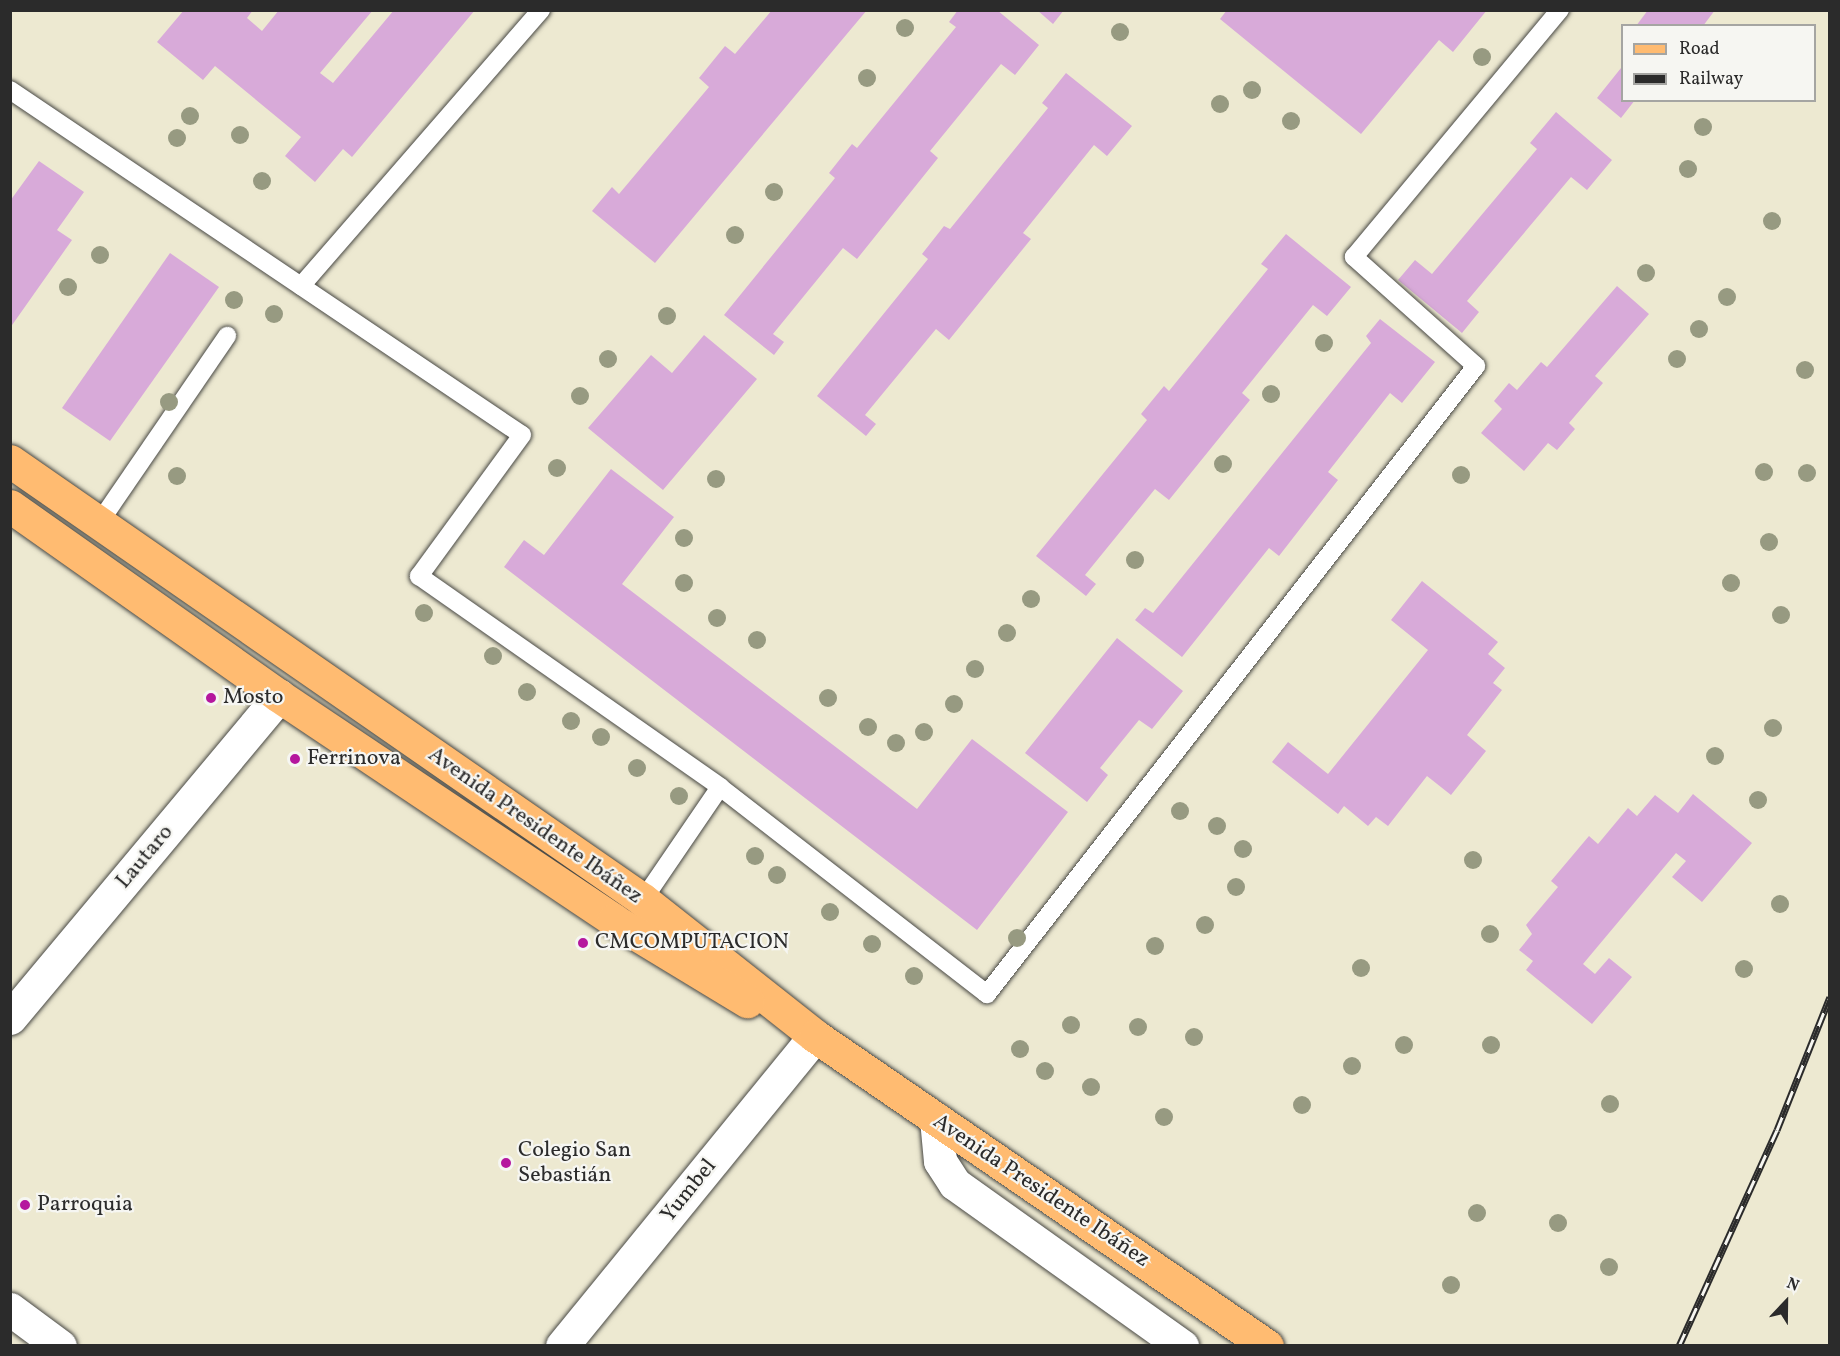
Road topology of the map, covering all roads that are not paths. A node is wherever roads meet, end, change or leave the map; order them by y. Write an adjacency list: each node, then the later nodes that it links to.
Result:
1 (541, 10): 4 (lane)
2 (1560, 10): 11 (lane)
3 (10, 90): 4 (lane)
4 (301, 286): 11 (lane)
5 (227, 336): 8 (lane)
6 (10, 461): 8 (main road, Avenida Presidente Ibáñez)
7 (10, 506): 10 (main road, Avenida Presidente Ibáñez)
8 (99, 523): 9 (main road, Avenida Presidente Ibáñez)
9 (293, 657): 10 (main road); 12 (main road, Avenida Presidente Ibáñez)
10 (279, 696): 13 (street, Lautaro); 14 (main road, Avenida Presidente Ibáñez)
11 (720, 787): 12 (lane)
12 (643, 900): 14 (main road, Avenida Presidente Ibáñez)
13 (10, 1018)
14 (815, 1036): 15 (main road, Avenida Presidente Ibáñez); 18 (street, Yumbel)
15 (936, 1119): 19 (street); 20 (main road, Avenida Presidente Ibáñez)
16 (10, 1309): 17 (street)
17 (60, 1346)
18 (562, 1346)
19 (1182, 1346)
20 (1267, 1346)

